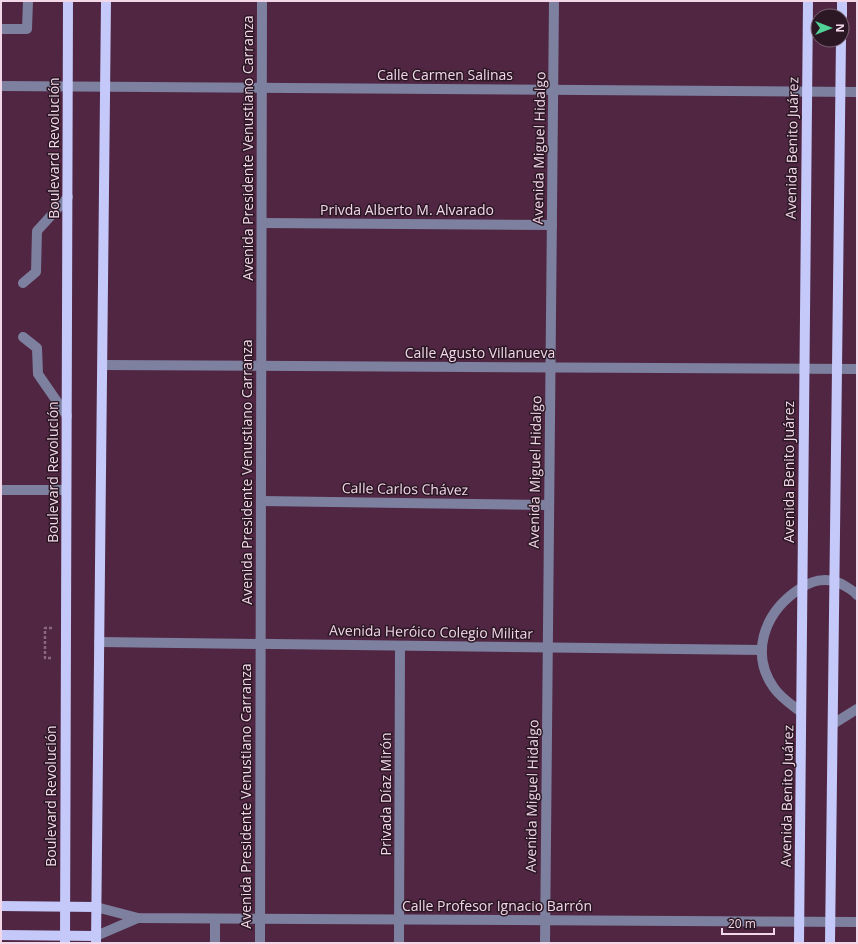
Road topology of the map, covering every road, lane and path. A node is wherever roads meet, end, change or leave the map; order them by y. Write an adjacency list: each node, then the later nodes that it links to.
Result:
1 (28, 1): 7 (street)
2 (68, 1): 10 (main road, Boulevard Revolución)
3 (106, 1): 11 (main road)
4 (262, 1): 12 (street, Avenida Presidente Venustiano Carranza)
5 (554, 1): 13 (street, Avenida Miguel Hidalgo)
6 (808, 1): 14 (main road, Avenida Benito Juárez)
7 (1, 29)
8 (842, 48): 15 (main road)
9 (1, 86): 10 (street, Calle Carmen Salinas)
10 (68, 86): 11 (street, Calle Carmen Salinas); 17 (main road, Boulevard Revolución)
11 (105, 87): 12 (street, Calle Carmen Salinas); 22 (main road)
12 (262, 88): 13 (street, Calle Carmen Salinas); 18 (street, Avenida Presidente Venustiano Carranza)
13 (553, 90): 14 (street, Calle Carmen Salinas); 19 (street, Avenida Miguel Hidalgo)
14 (807, 92): 15 (street, Calle Carmen Salinas); 25 (main road, Avenida Benito Juárez)
15 (841, 92): 16 (street, Calle Carmen Salinas); 26 (main road)
16 (857, 92)
17 (68, 197): 20 (street); 28 (main road, Boulevard Revolución)
18 (262, 223): 19 (street, Privda Alberto M. Alvarado); 23 (street, Avenida Presidente Venustiano Carranza)
19 (552, 225): 24 (street, Avenida Miguel Hidalgo)
20 (23, 283)
21 (23, 337): 28 (street)
22 (102, 365): 23 (street, Calle Agusto Villanueva); 37 (main road)
23 (262, 366): 24 (street, Calle Agusto Villanueva); 31 (street, Avenida Presidente Venustiano Carranza)
24 (550, 368): 25 (street, Calle Agusto Villanueva); 32 (street, Avenida Miguel Hidalgo)
25 (804, 369): 26 (street, Calle Agusto Villanueva); 34 (main road, Avenida Benito Juárez)
26 (838, 369): 27 (street, Calle Agusto Villanueva); 33 (main road)
27 (857, 369)
28 (67, 416): 30 (main road, Boulevard Revolución)
29 (1, 490): 30 (street)
30 (66, 490): 42 (main road, Boulevard Revolución)
31 (261, 502): 32 (street, Calle Carlos Chávez); 38 (street, Avenida Presidente Venustiano Carranza)
32 (549, 505): 40 (street, Avenida Miguel Hidalgo)
33 (835, 580): 34 (street); 35 (street); 45 (main road)
34 (802, 586): 41 (street); 44 (main road, Avenida Benito Juárez)
35 (857, 595)
36 (45, 628): 42 (path)
37 (99, 642): 38 (street, Avenida Heróico Colegio Militar); 48 (main road)
38 (261, 644): 39 (street, Avenida Heróico Colegio Militar); 51 (street, Avenida Presidente Venustiano Carranza)
39 (400, 646): 40 (street, Avenida Heróico Colegio Militar); 52 (street, Privada Díaz Mirón)
40 (548, 648): 41 (street, Avenida Heróico Colegio Militar); 53 (street, Avenida Miguel Hidalgo)
41 (762, 650): 44 (street)
42 (66, 658): 47 (main road, Boulevard Revolución)
43 (857, 708): 45 (street)
44 (801, 712): 54 (main road, Avenida Benito Juárez)
45 (833, 724): 55 (main road)
46 (1, 906): 47 (main road)
47 (65, 907): 48 (main road); 58 (main road, Boulevard Revolución)
48 (96, 907): 49 (street, Calle Profesor Ignacio Barrón); 59 (main road)
49 (138, 918): 50 (street, Calle Profesor Ignacio Barrón); 59 (street, Calle Profesor Ignacio Barrón)
50 (215, 919): 51 (street, Calle Profesor Ignacio Barrón); 60 (street)
51 (260, 919): 52 (street, Calle Profesor Ignacio Barrón); 61 (street, Avenida Presidente Venustiano Carranza)
52 (399, 920): 53 (street, Calle Profesor Ignacio Barrón); 62 (street, Privada Díaz Mirón)
53 (545, 920): 54 (street, Calle Profesor Ignacio Barrón); 63 (street, Avenida Miguel Hidalgo)
54 (799, 922): 55 (street, Calle Profesor Ignacio Barrón); 64 (main road, Avenida Benito Juárez)
55 (830, 922): 56 (street, Calle Profesor Ignacio Barrón); 65 (main road)
56 (857, 922)
57 (1, 936): 58 (main road)
58 (65, 939): 59 (main road)
59 (96, 940)
60 (215, 943)
61 (260, 943)
62 (399, 943)
63 (545, 943)
64 (799, 943)
65 (830, 943)

